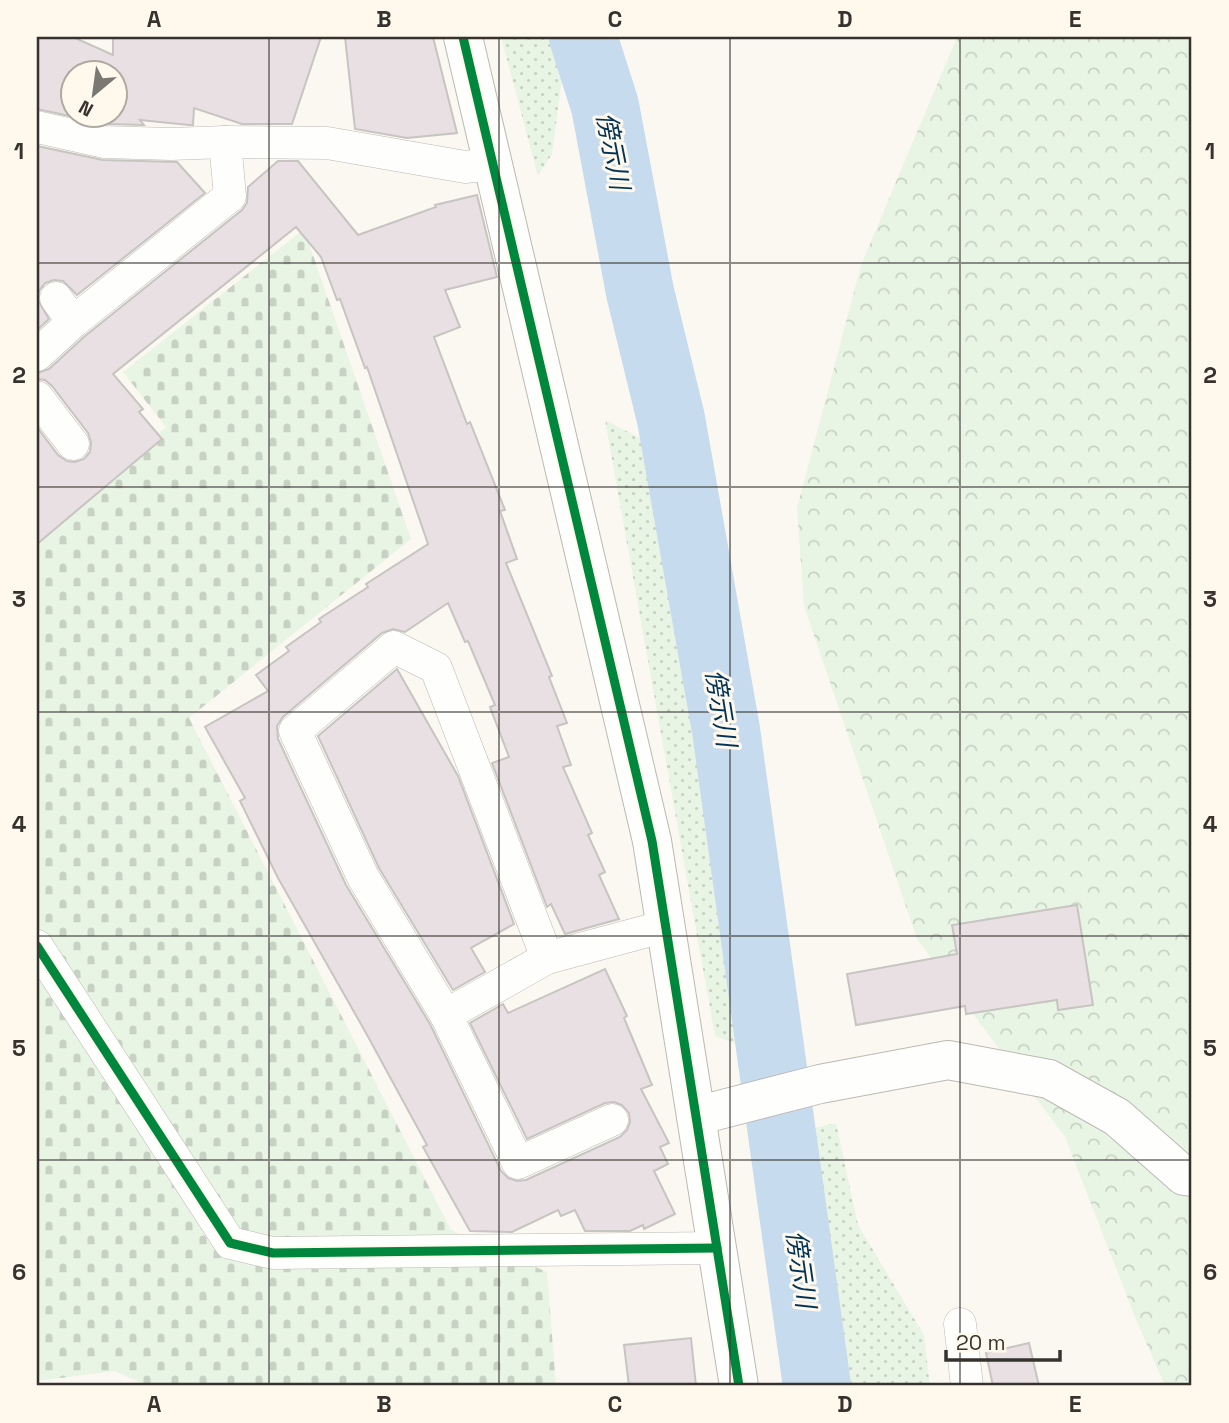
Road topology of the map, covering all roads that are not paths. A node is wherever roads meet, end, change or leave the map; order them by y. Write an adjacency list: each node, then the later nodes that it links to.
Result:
1 (463, 37): 4 (street)
2 (37, 127): 3 (street)
3 (225, 142): 4 (street); 5 (street)
4 (494, 164): 8 (street)
5 (37, 355)
6 (37, 397): 7 (street)
7 (73, 444)
8 (666, 926): 10 (street); 12 (street)
9 (37, 946): 15 (street)
10 (547, 958): 11 (street); 11 (street)
11 (446, 1015): 13 (street)
12 (696, 1116): 14 (street); 15 (street)
13 (612, 1120)
14 (1192, 1177)
15 (718, 1248): 17 (street)
16 (960, 1324): 18 (street)
17 (740, 1386)
18 (967, 1386)

